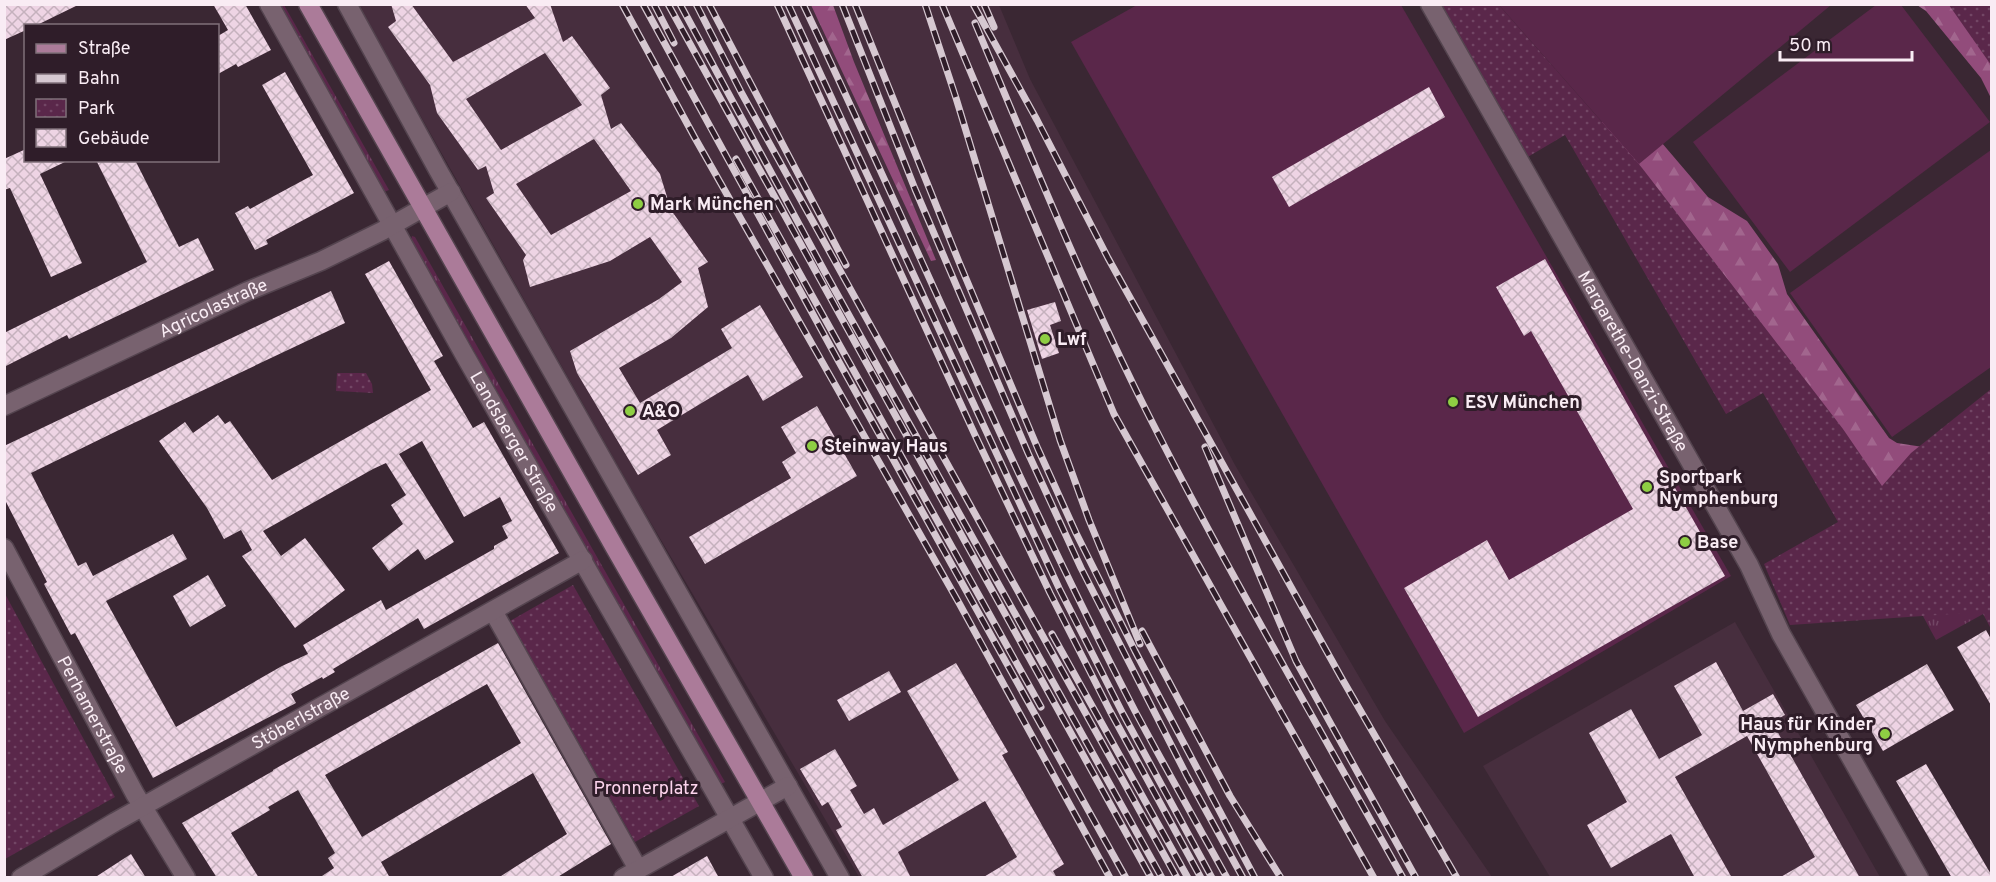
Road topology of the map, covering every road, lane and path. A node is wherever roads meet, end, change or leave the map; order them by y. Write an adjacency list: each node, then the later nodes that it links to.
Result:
1 (269, 4): 7 (street, Landsberger Straße)
2 (308, 4): 6 (main road, Landsberger Straße)
3 (347, 4): 5 (street)
4 (1430, 4): 22 (street, Margarethe-Danzi-Straße)
5 (451, 192): 6 (street); 12 (street)
6 (423, 209): 7 (street, Agricolastraße); 13 (main road, Landsberger Straße)
7 (393, 226): 8 (street, Agricolastraße); 10 (street, Landsberger Straße)
8 (4, 406)
9 (4, 548): 14 (street, Perhamerstraße)
10 (583, 560): 11 (street, Stöberlstraße); 15 (street, Landsberger Straße)
11 (493, 610): 14 (street, Stöberlstraße); 16 (street)
12 (788, 786): 13 (street); 21 (street)
13 (761, 802): 15 (street); 20 (main road, Landsberger Straße)
14 (143, 808): 17 (street, Stöberlstraße); 18 (street, Perhamerstraße)
15 (730, 820): 16 (street); 19 (street, Landsberger Straße)
16 (630, 873)
17 (21, 878)
18 (186, 878)
19 (764, 878)
20 (804, 878)
21 (840, 878)
22 (1919, 878)

